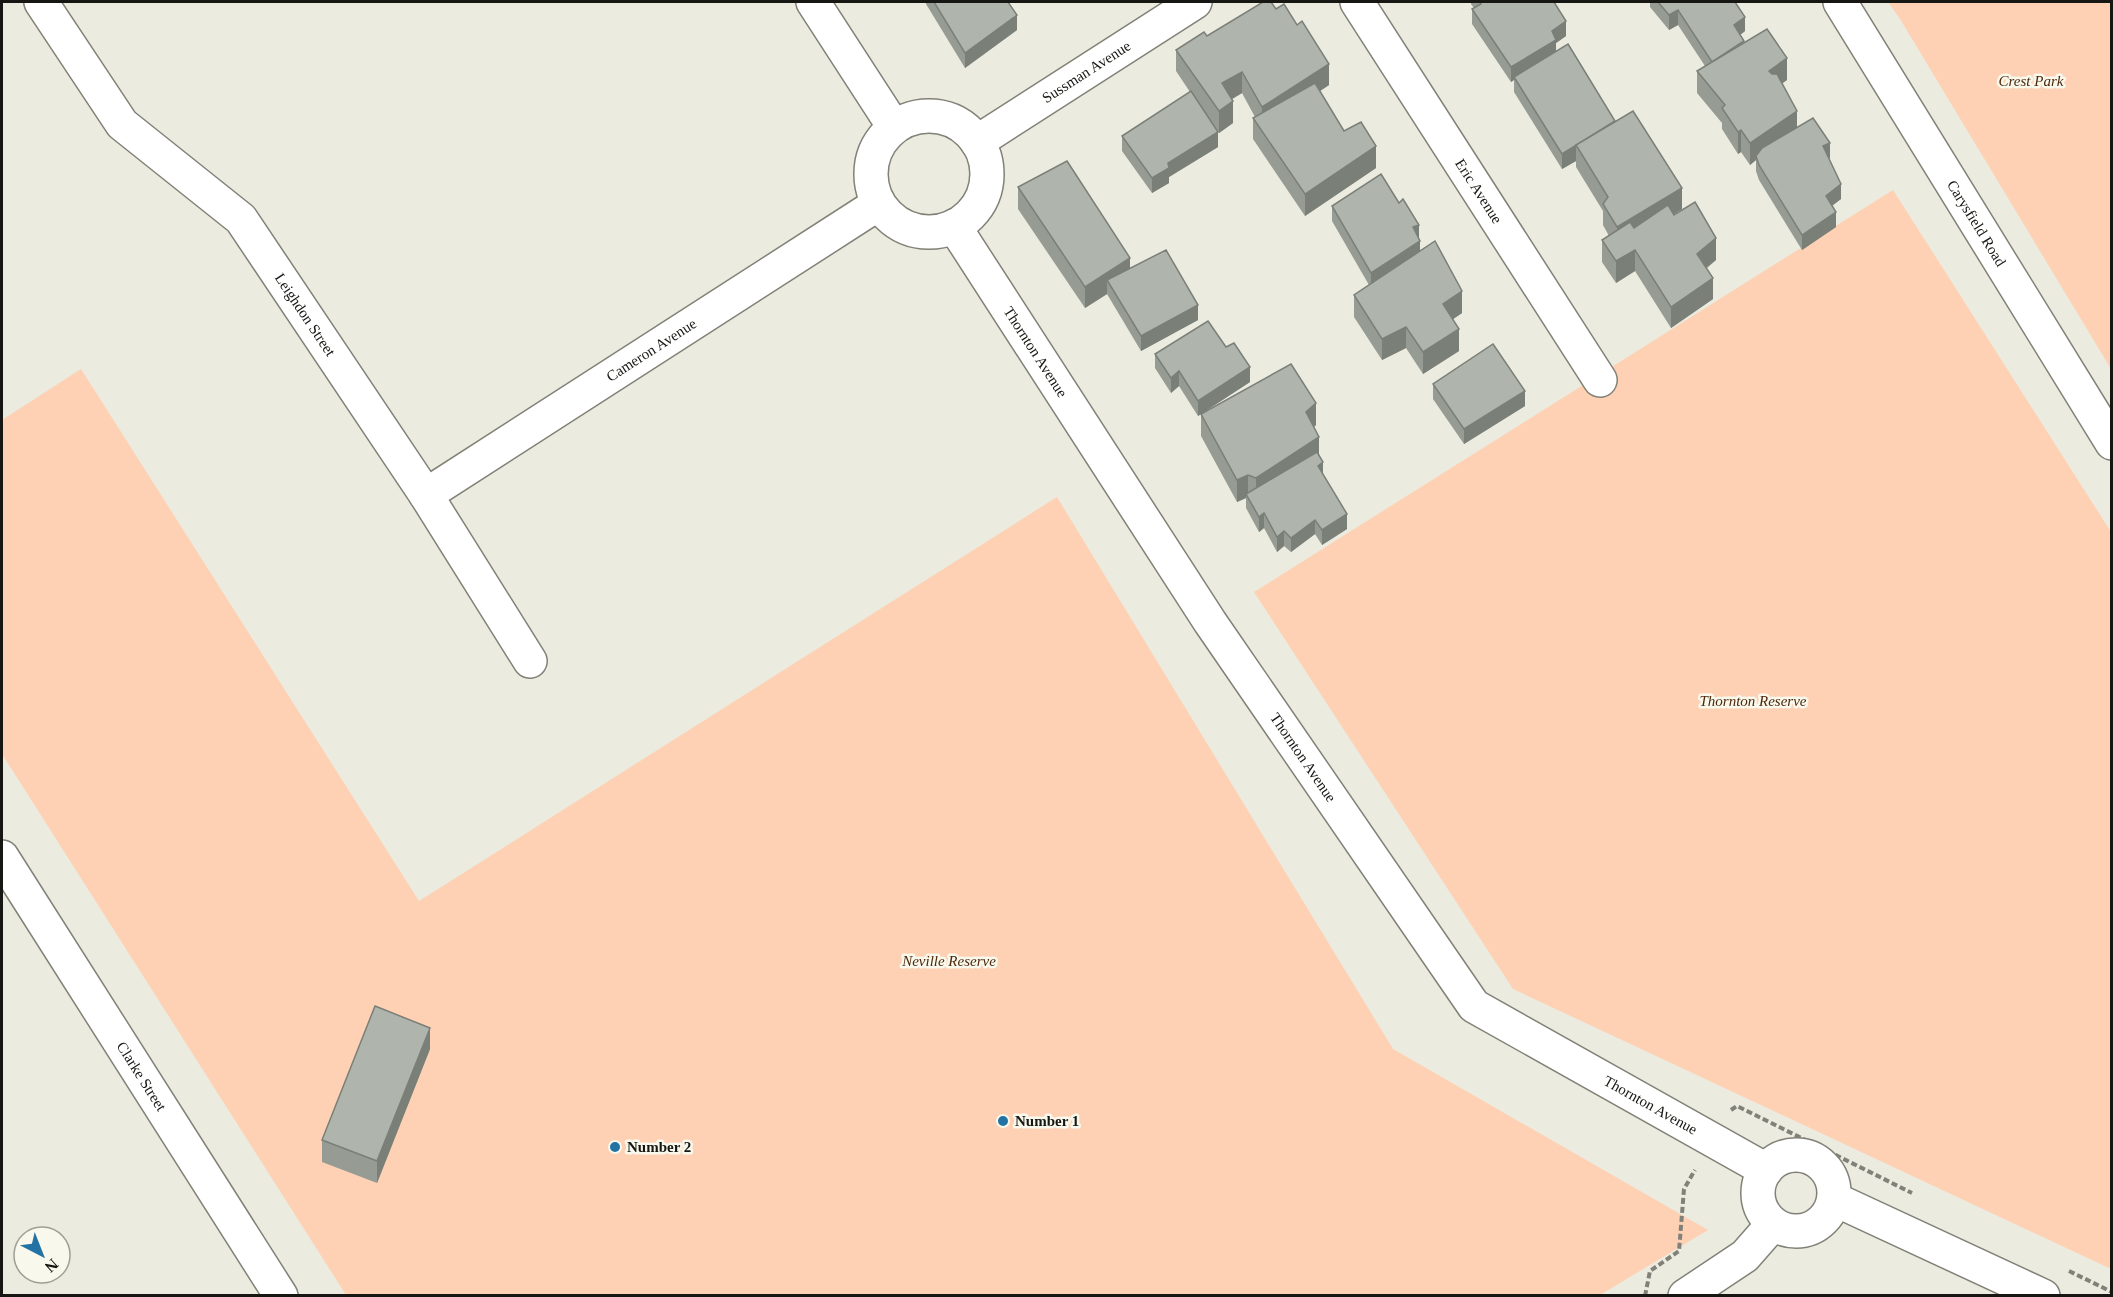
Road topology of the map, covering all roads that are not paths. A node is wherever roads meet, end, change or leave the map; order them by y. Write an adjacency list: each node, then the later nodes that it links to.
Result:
1 (41, 2): 12 (street, Leighdon Street)
2 (813, 2): 6 (street)
3 (1195, 2): 7 (street, Sussman Avenue)
4 (1357, 2): 10 (street, Eric Avenue)
5 (1840, 2): 11 (street, Carysfield Road)
6 (894, 127): 7 (street); 8 (street)
7 (977, 142): 9 (street)
8 (878, 204): 9 (street); 12 (street, Cameron Avenue)
9 (954, 226): 15 (street, Thornton Avenue)
10 (1600, 380)
11 (2112, 443)
12 (426, 495): 13 (street, Leighdon Street)
13 (530, 660)
14 (2, 857): 18 (street, Clarke Street)
15 (1766, 1170): 16 (street); 17 (street)
16 (1834, 1199): 17 (street); 20 (street)
17 (1773, 1224): 19 (street)
18 (281, 1296)
19 (1685, 1296)
20 (2043, 1296)

